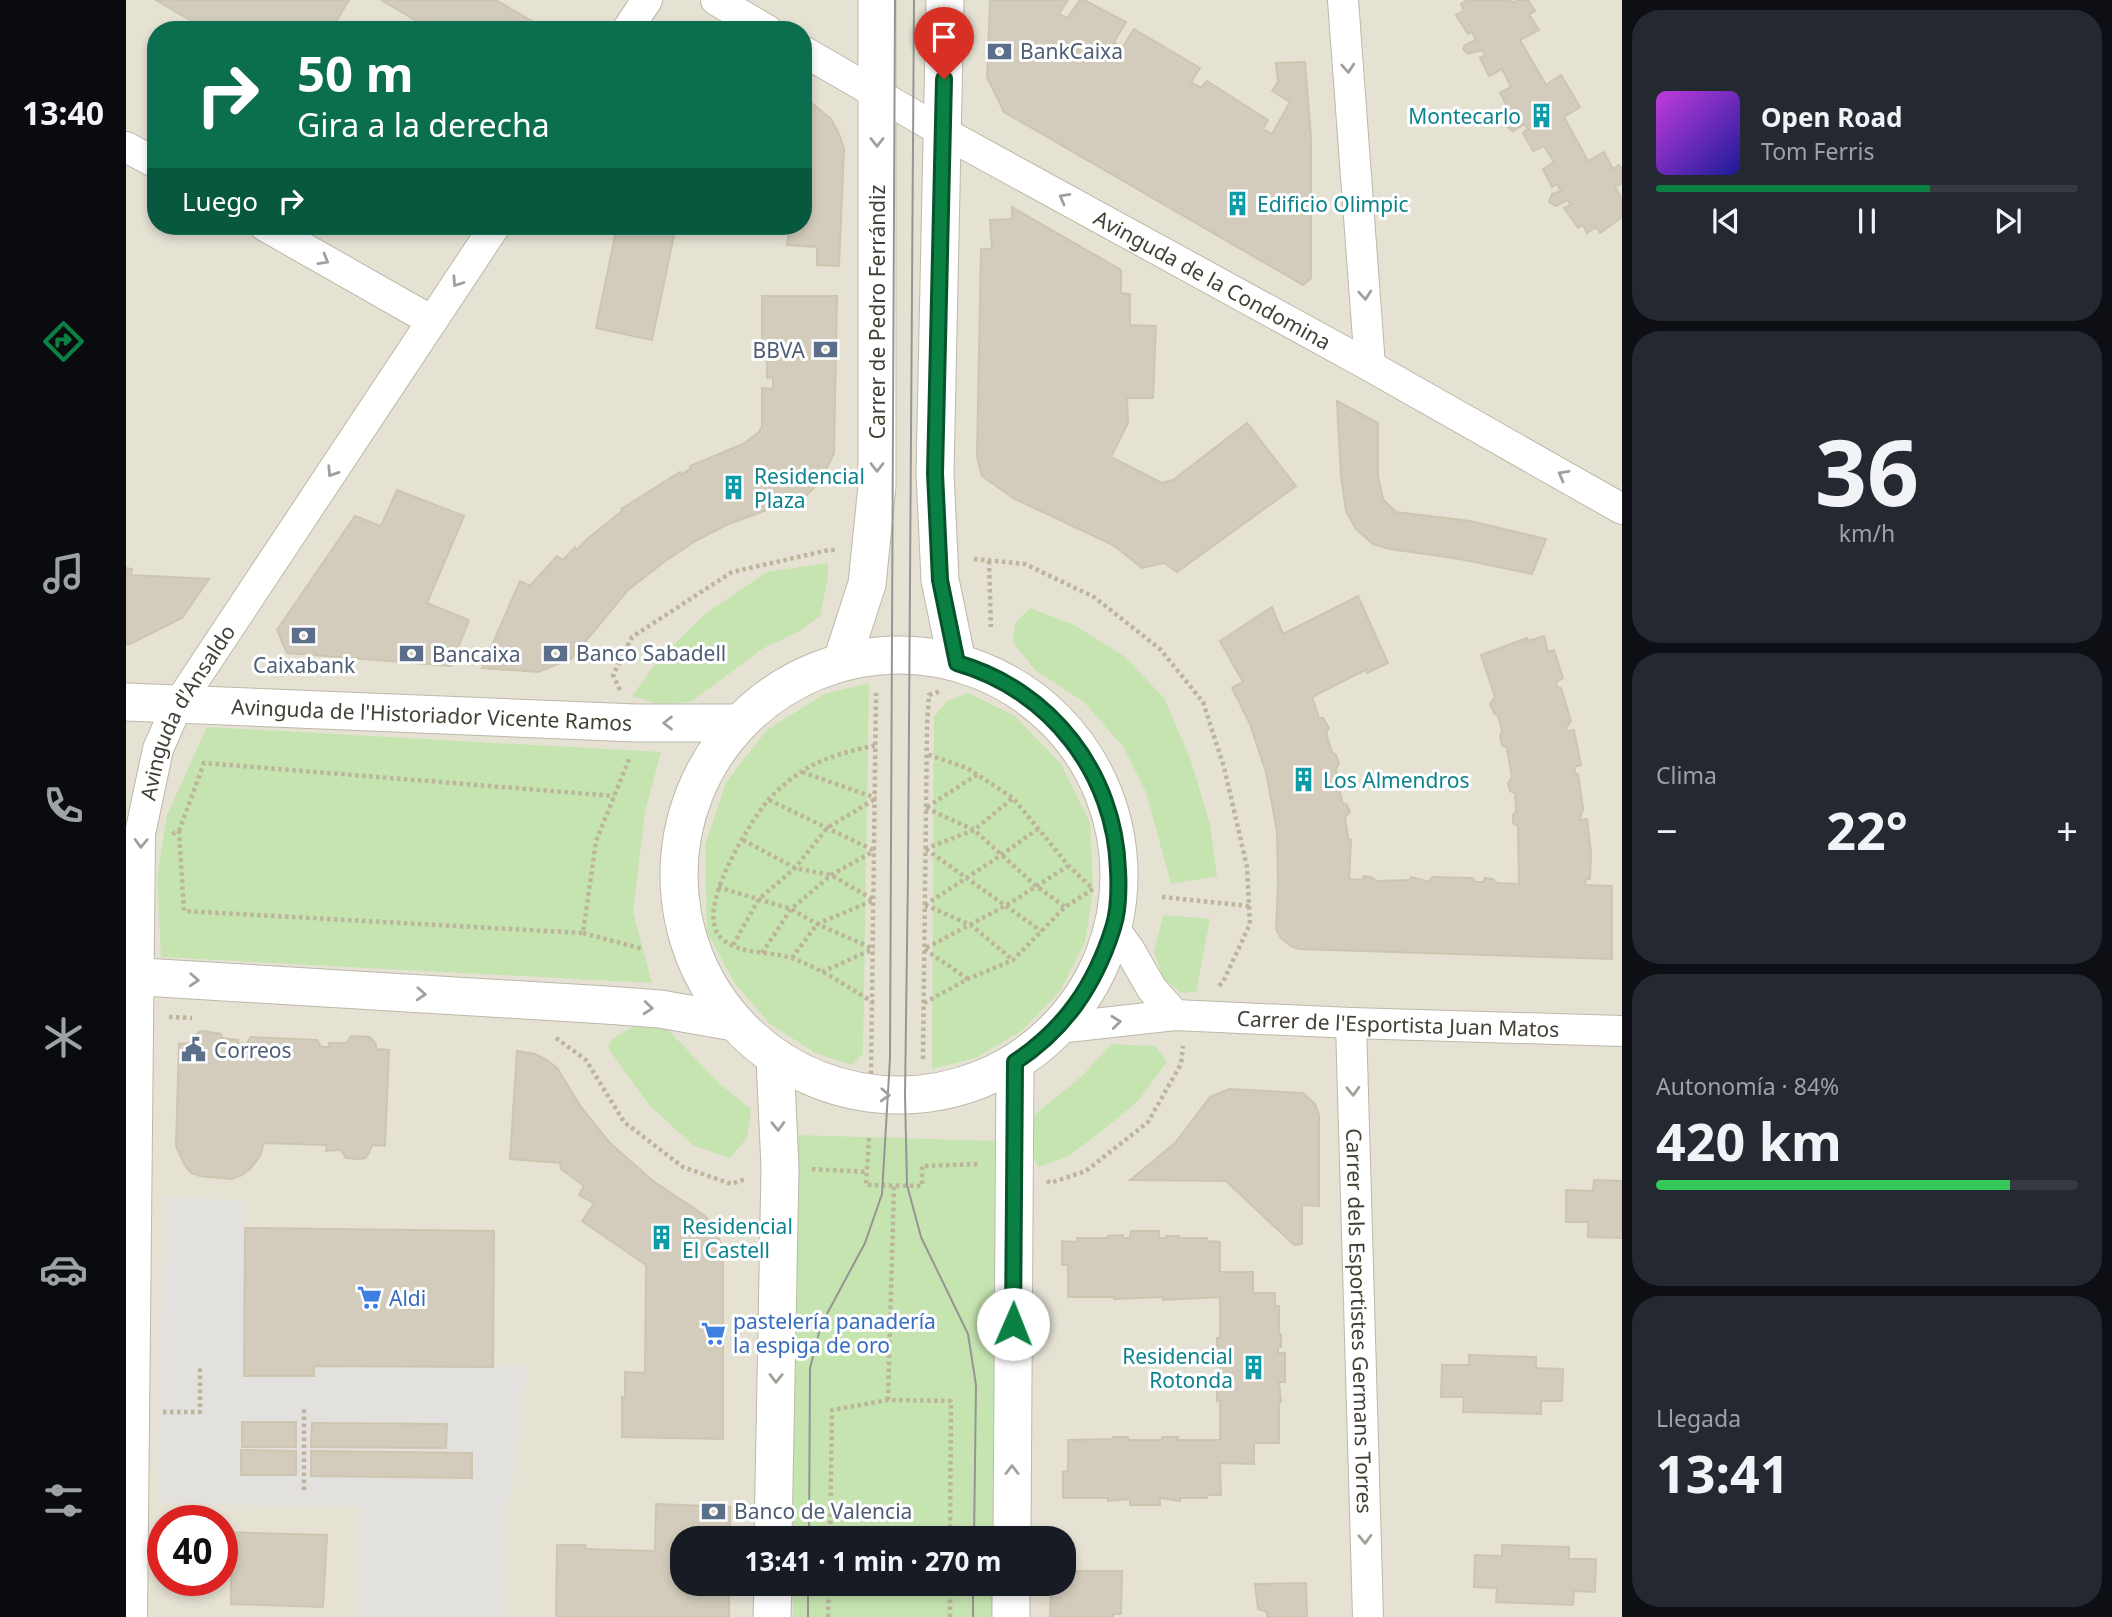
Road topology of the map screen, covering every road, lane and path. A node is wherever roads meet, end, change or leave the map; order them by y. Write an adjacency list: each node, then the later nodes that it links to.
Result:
1 (647, 0): 6 (street)
2 (716, 0): 7 (street)
3 (877, 0): 9 (street, Carrer de Pedro Ferrándiz)
4 (945, 0): 10 (street)
5 (1343, 0): 16 (street, one-way to 16)
6 (633, 21)
7 (752, 21)
8 (812, 56): 9 (street, Avinguda de la Condomina)
9 (877, 94): 10 (street, Avinguda de la Condomina); 21 (street, Carrer de Pedro Ferrándiz, one-way to 21)
10 (943, 132): 16 (street, Avinguda de la Condomina, one-way to 10); 22 (street)
11 (126, 146): 12 (street)
12 (147, 158)
13 (281, 235): 15 (street, one-way to 15)
14 (489, 235): 15 (street, Avinguda d'Ansaldo, one-way to 15)
15 (432, 321): 25 (street, Avinguda d'Ansaldo, one-way to 25)
16 (1370, 366): 17 (street, Avinguda de la Condomina, one-way to 16)
17 (1622, 509)
18 (848, 551): 26 (path)
19 (989, 561): 20 (path)
20 (991, 627)
21 (842, 661): 22 (street); 27 (street)
22 (950, 677): 29 (path); 62 (street)
23 (876, 693): 28 (path)
24 (126, 702): 25 (street, Avinguda de l'Historiador Vicente Ramos)
25 (177, 706): 26 (street, Avinguda de l'Historiador Vicente Ramos); 41 (street, Avinguda d'Ansaldo)
26 (636, 723): 27 (street, Avinguda de l'Historiador Vicente Ramos, one-way to 26); 32 (path)
27 (737, 723): 80 (street)
28 (876, 745): 30 (path); 33 (path)
29 (926, 754): 31 (path); 36 (path)
30 (801, 772): 33 (path); 35 (path)
31 (979, 774): 34 (path); 36 (path)
32 (614, 796): 40 (path); 64 (path)
33 (876, 798): 37 (path); 44 (path)
34 (1013, 798): 38 (path); 39 (path)
35 (769, 800): 37 (path); 42 (path)
36 (926, 808): 39 (path); 43 (path)
37 (827, 828): 44 (path); 47 (path)
38 (1039, 828): 45 (path); 46 (path)
39 (974, 830): 43 (path); 45 (path)
40 (179, 831): 41 (path); 64 (path)
41 (140, 834): 73 (street, Avinguda d'Ansaldo, one-way to 73)
42 (743, 840): 47 (path); 51 (path)
43 (925, 849): 49 (path); 55 (path)
44 (875, 850): 48 (path); 54 (path)
45 (1003, 854): 49 (path); 50 (path)
46 (1068, 865): 50 (path); 58 (path)
47 (795, 868): 48 (path); 53 (path)
48 (831, 875): 54 (path); 59 (path)
49 (967, 878): 55 (path); 56 (path)
50 (1035, 885): 56 (path); 58 (path)
51 (718, 887): 53 (path); 65 (path)
52 (1163, 897): 57 (path)
53 (759, 899): 59 (path); 65 (path)
54 (875, 900): 60 (path); 67 (path)
55 (925, 905): 61 (path); 68 (path)
56 (1007, 905): 61 (path); 63 (path)
57 (1249, 906)
58 (1065, 907): 63 (path)
59 (790, 909): 60 (path); 69 (path)
60 (817, 924): 67 (path); 70 (path)
61 (971, 925): 68 (path); 71 (path)
62 (1113, 928): 78 (street); 82 (street)
63 (1041, 931): 71 (path)
64 (583, 933): 66 (path)
65 (732, 946): 69 (path)
66 (643, 949)
67 (874, 949): 72 (path); 75 (path)
68 (924, 949): 74 (path); 76 (path)
69 (762, 953): 70 (path)
70 (792, 958): 72 (path)
71 (1013, 960): 74 (path)
72 (822, 972): 75 (path)
73 (132, 976): 77 (street, Avinguda d'Ansaldo); 80 (street, one-way to 80)
74 (968, 979): 76 (path)
75 (874, 1003): 88 (path)
76 (923, 1003): 86 (path)
77 (138, 1015): 79 (path); 95 (street, Avinguda d'Ansaldo)
78 (1175, 1015): 81 (street, Carrer de l'Esportista Juan Matos); 82 (street, Carrer de l'Esportista Juan Matos, one-way to 78)
79 (193, 1018)
80 (734, 1022): 85 (street)
81 (1351, 1023): 83 (street, Carrer de l'Esportista Juan Matos); 110 (street, Carrer dels Esportistes Germans Torres, one-way to 110)
82 (1058, 1028): 87 (street)
83 (1622, 1031)
84 (552, 1036): 89 (path)
85 (775, 1058): 87 (street, one-way to 87); 89 (street, one-way to 89)
86 (923, 1059)
87 (1015, 1062): 100 (street, one-way to 87)
88 (871, 1074)
89 (780, 1168): 90 (path); 97 (street, one-way to 97)
90 (867, 1172)
91 (894, 1186): 93 (path)
92 (205, 1370): 95 (path)
93 (888, 1400): 98 (path); 99 (path)
94 (304, 1409): 96 (path)
95 (134, 1412): 105 (street, Avinguda d'Ansaldo)
96 (304, 1490)
97 (774, 1526)
98 (830, 1526)
99 (950, 1526)
100 (1012, 1526)
101 (773, 1596): 106 (street)
102 (829, 1596): 107 (path)
103 (950, 1596): 108 (path)
104 (1011, 1596): 109 (street)
105 (132, 1617)
106 (772, 1617)
107 (828, 1617)
108 (950, 1617)
109 (1011, 1617)
110 (1368, 1617)

